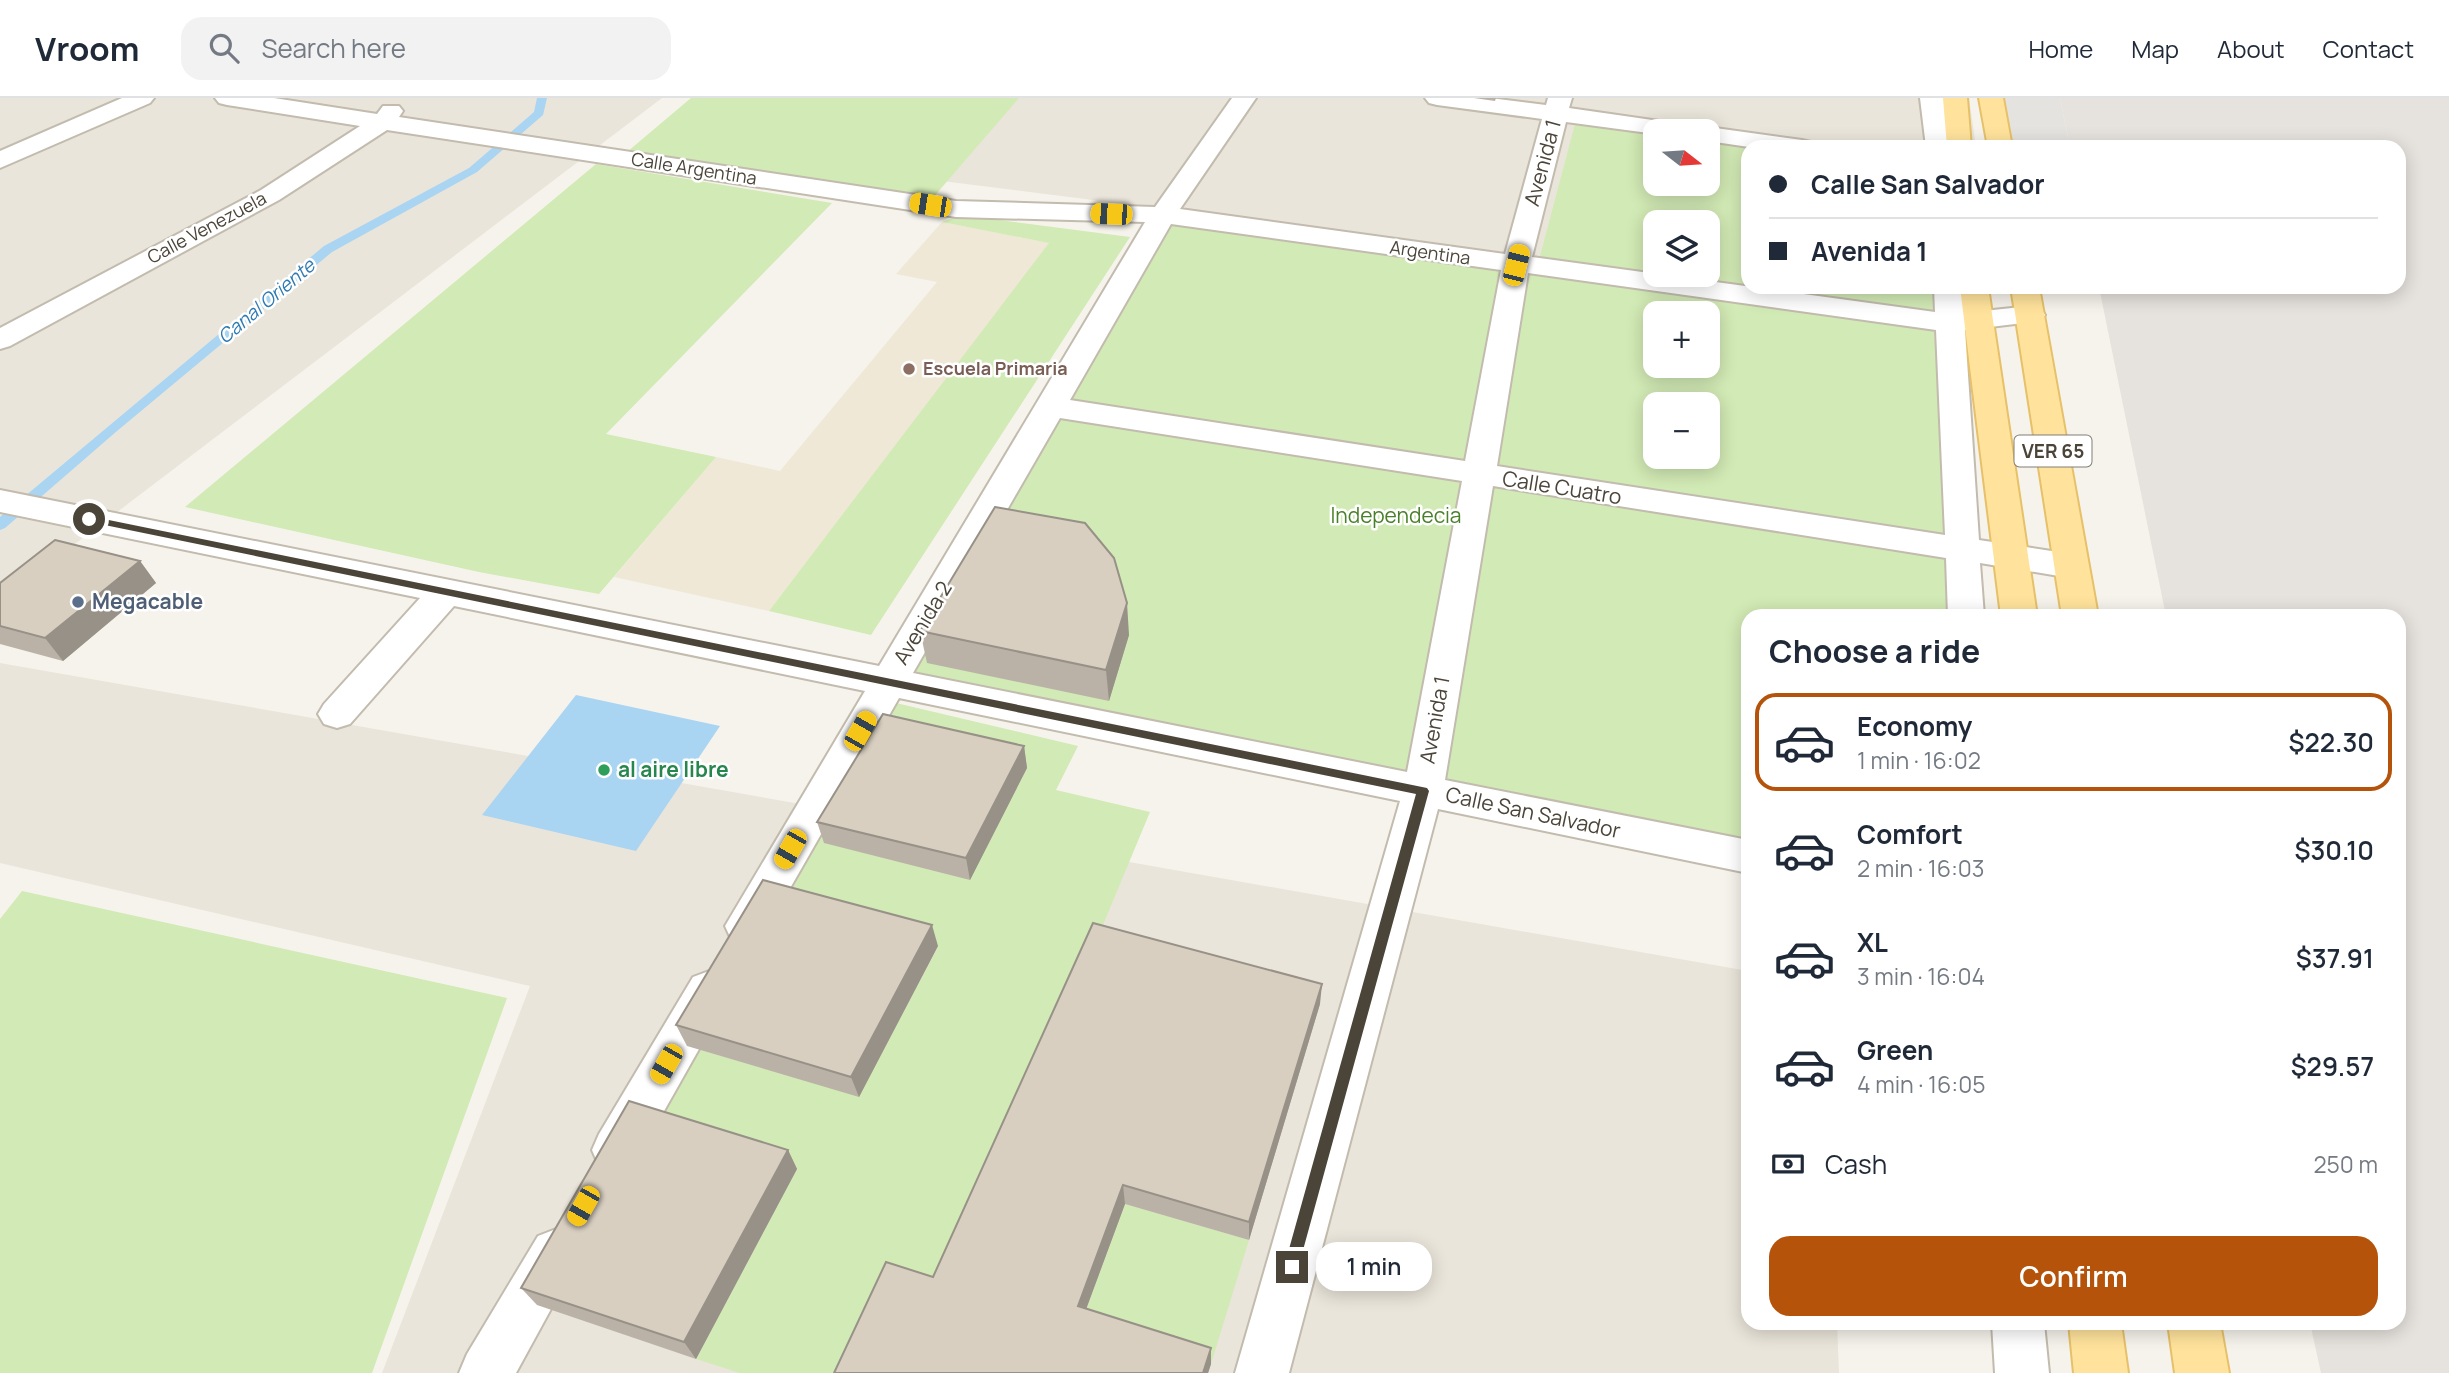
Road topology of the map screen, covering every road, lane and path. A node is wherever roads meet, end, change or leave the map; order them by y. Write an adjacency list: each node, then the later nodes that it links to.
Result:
1 (142, 98): 17 (street)
2 (227, 98): 10 (street, Calle Argentina)
3 (401, 98): 10 (street, Calle Venezuela)
4 (1244, 98): 18 (street, Avenida 2)
5 (1437, 98): 9 (street)
6 (1932, 98): 14 (street)
7 (1955, 98): 15 (main road)
8 (1991, 98): 16 (main road)
9 (1558, 106): 11 (street); 19 (street, Avenida 1)
10 (384, 121): 18 (street, Calle Argentina); 26 (street, Calle Venezuela)
11 (1643, 123)
12 (1720, 136): 13 (street)
13 (1751, 140)
14 (1937, 140)
15 (1958, 140)
16 (1999, 140)
17 (0, 160)
18 (1163, 215): 19 (street, Argentina); 27 (street, Avenida 2)
19 (1516, 265): 20 (street, Argentina); 28 (street, Avenida 1)
20 (1741, 293)
21 (1748, 294): 25 (street, Argentina)
22 (1951, 294): 25 (street)
23 (1972, 294): 25 (main road, VER 65)
24 (2028, 301): 25 (street, Argentina); 32 (main road, VER 65)
25 (1964, 321): 30 (street); 31 (main road, VER 65)
26 (0, 340)
27 (1052, 407): 28 (street, Calle Cuatro); 37 (street, Avenida 2)
28 (1479, 475): 30 (street, Calle Cuatro); 39 (street, Avenida 1)
29 (17, 505): 33 (street, Calle San Salvador)
30 (1962, 549): 31 (street, Calle Cuatro); 34 (street)
31 (2012, 557): 32 (street, Calle Cuatro); 35 (main road, VER 65)
32 (2071, 566): 36 (main road, VER 65)
33 (444, 593): 37 (street, Calle San Salvador); 38 (street)
34 (1966, 609)
35 (2018, 609)
36 (2079, 609)
37 (887, 683): 39 (street, Calle San Salvador); 41 (street, Avenida 2)
38 (337, 714)
39 (1423, 791): 40 (street, Calle San Salvador); 47 (street, Avenida 1)
40 (1741, 857)
41 (597, 1183)
42 (576, 1218): 46 (street)
43 (2019, 1330): 48 (street)
44 (2096, 1330): 49 (main road)
45 (2195, 1330): 50 (main road)
46 (486, 1373)
47 (1262, 1373)
48 (2022, 1373)
49 (2101, 1373)
50 (2202, 1373)

